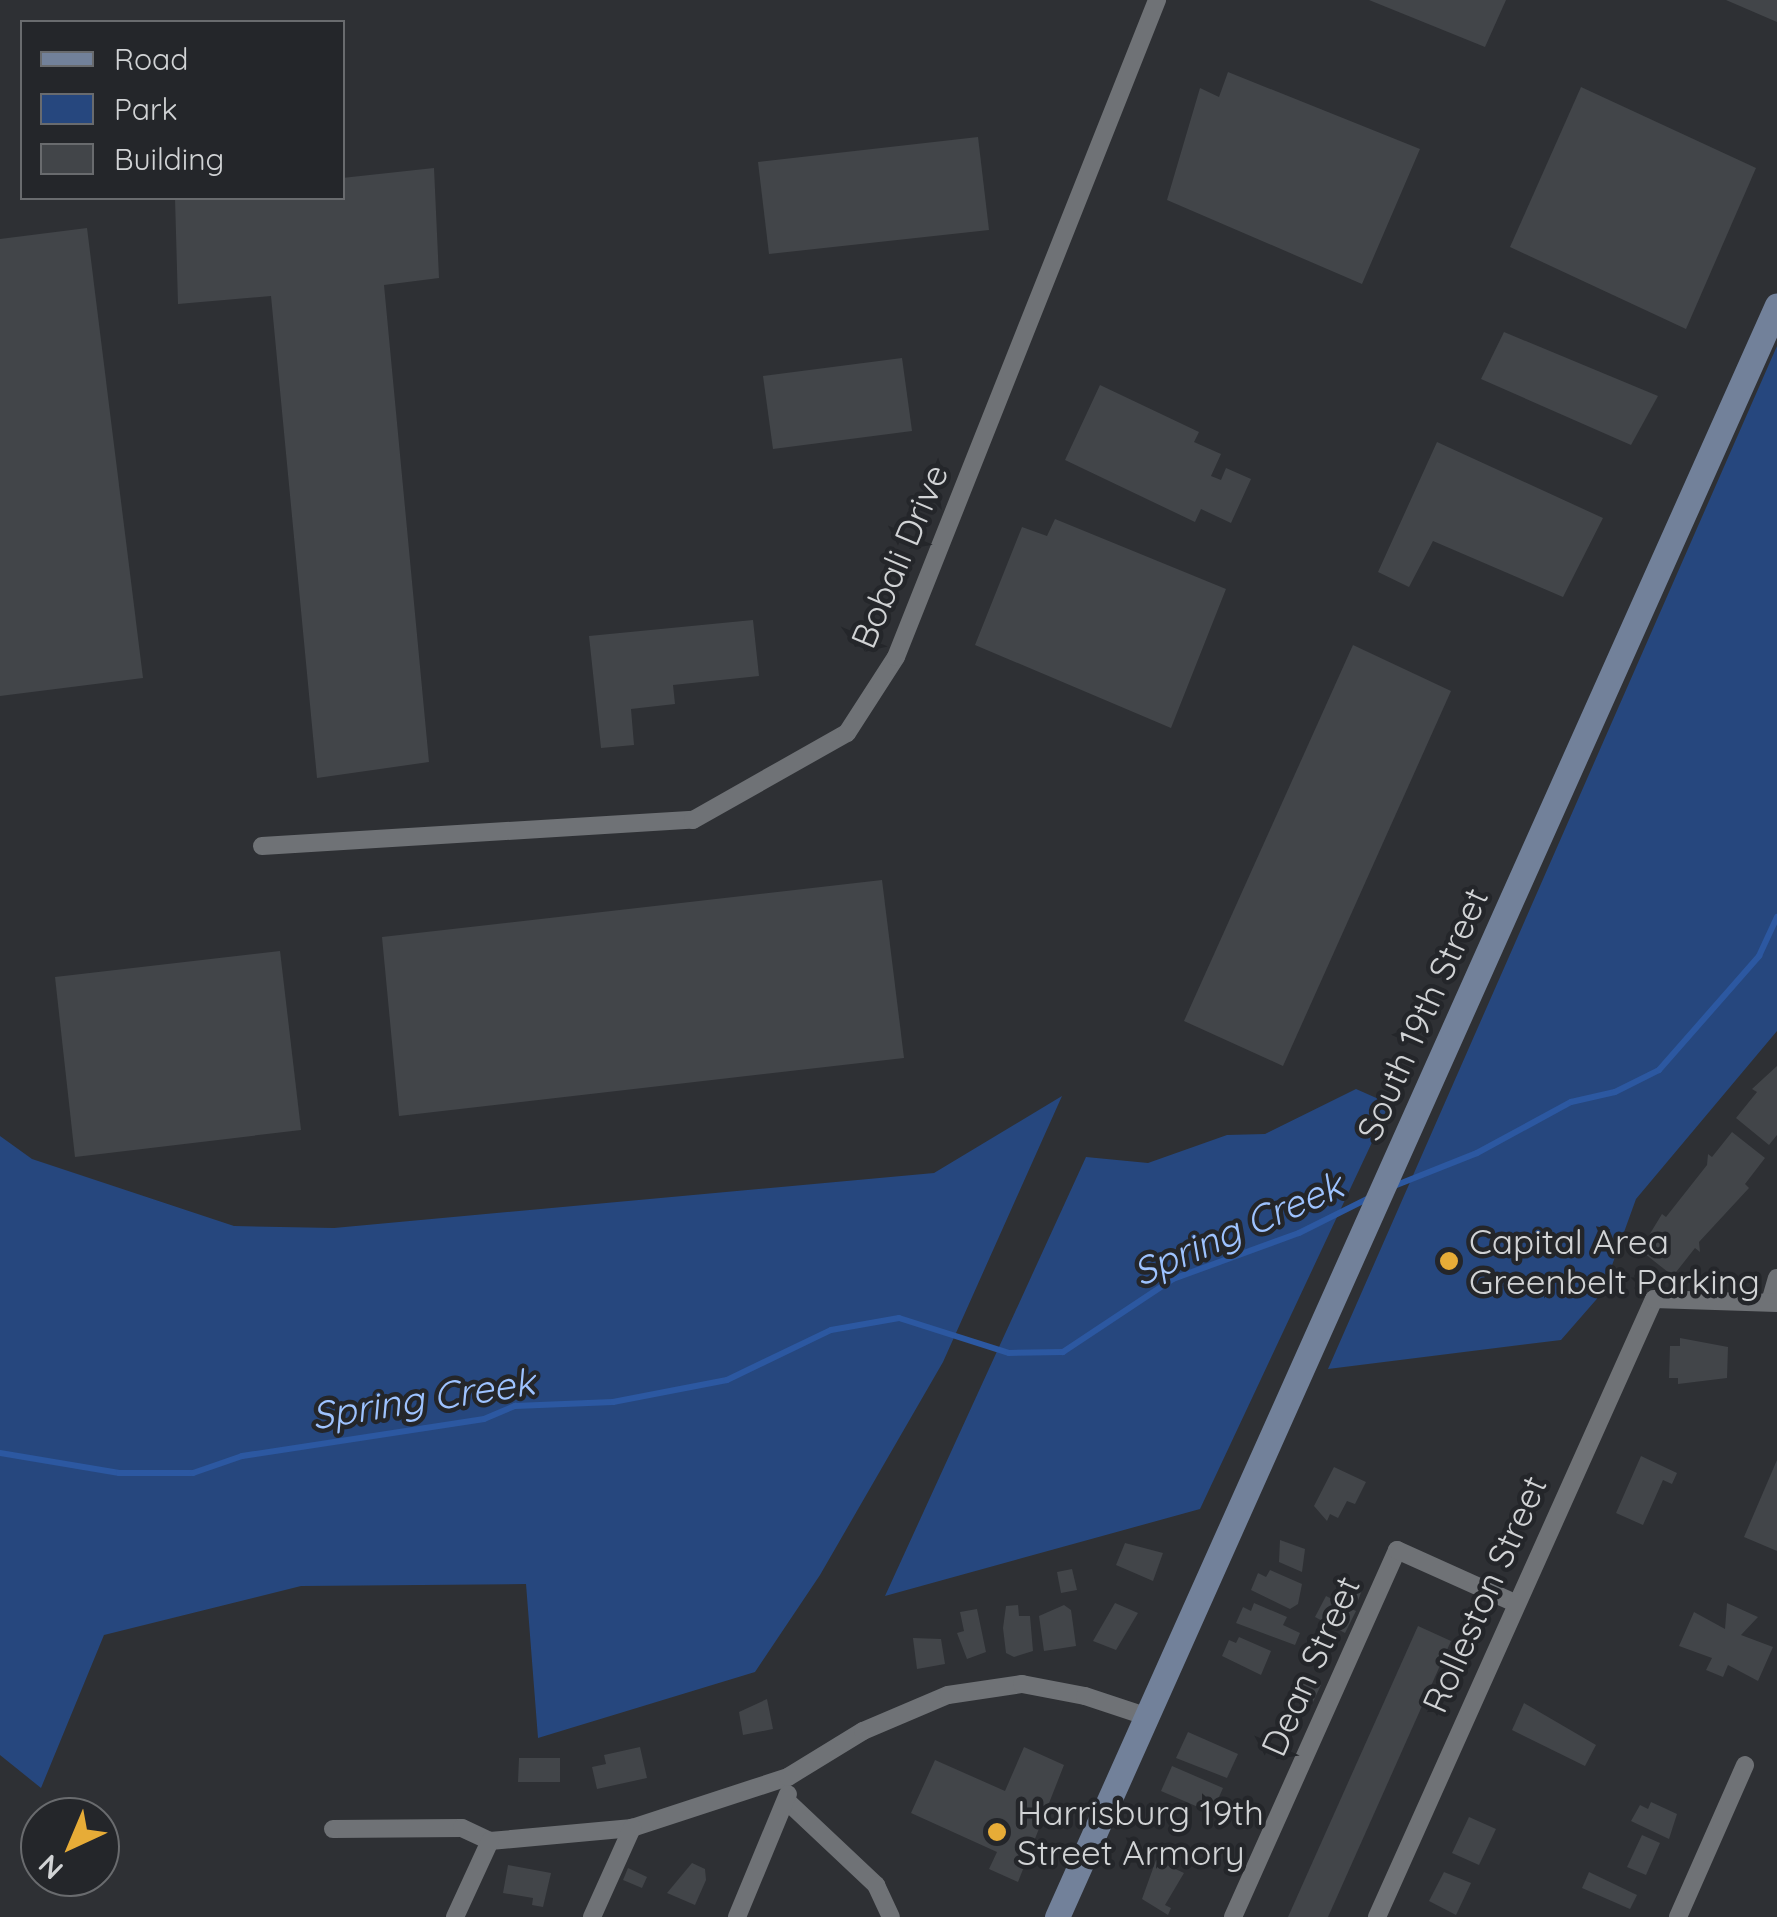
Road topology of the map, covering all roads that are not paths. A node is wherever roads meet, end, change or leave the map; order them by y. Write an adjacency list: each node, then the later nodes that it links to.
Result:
1 (1157, 0): 3 (street, Bobali Drive)
2 (1777, 304): 7 (street, South 19th Street)
3 (262, 846)
4 (1777, 1278): 5 (street)
5 (1774, 1303): 6 (street, Rolleston Street)
6 (1515, 1603): 19 (street, Dean Street); 20 (street, Rolleston Street)
7 (1148, 1717): 9 (street); 18 (street, South 19th Street)
8 (1745, 1765): 21 (street)
9 (788, 1777): 10 (street); 11 (street)
10 (789, 1803): 16 (street); 17 (street)
11 (632, 1828): 13 (street); 15 (street)
12 (334, 1829): 13 (street)
13 (490, 1841): 14 (street)
14 (455, 1917)
15 (592, 1917)
16 (737, 1917)
17 (891, 1917)
18 (1057, 1917)
19 (1232, 1917)
20 (1377, 1917)
21 (1678, 1917)

